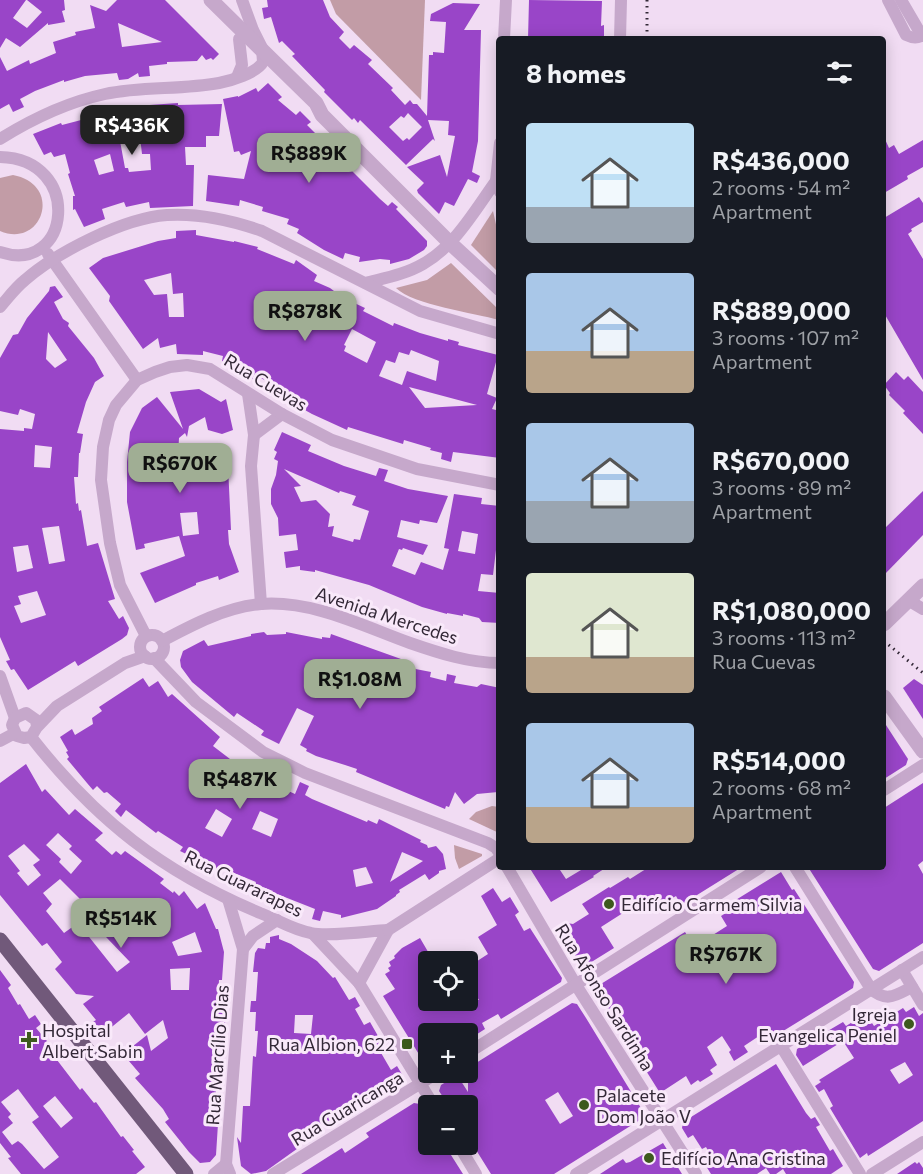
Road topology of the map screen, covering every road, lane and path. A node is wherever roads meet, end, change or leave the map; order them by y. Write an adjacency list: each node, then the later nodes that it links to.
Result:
1 (199, 0): 9 (street)
2 (211, 0): 9 (street)
3 (242, 0): 9 (street); 13 (street)
4 (506, 0): 11 (street)
5 (621, 0): 12 (street)
6 (888, 0): 10 (street)
7 (901, 0): 10 (street)
8 (908, 0): 10 (street)
9 (235, 32): 13 (street); 14 (street)
10 (923, 32)
11 (504, 36)
12 (620, 36)
13 (262, 55): 14 (street); 18 (street)
14 (237, 77): 15 (street)
15 (0, 140)
16 (0, 157): 19 (street)
17 (496, 189): 18 (street)
18 (450, 243): 22 (street); 23 (street)
19 (44, 248): 20 (street); 21 (street)
20 (0, 252)
21 (52, 261): 22 (street); 24 (street); 26 (street)
22 (366, 283): 25 (street)
23 (496, 285)
24 (0, 307)
25 (496, 333)
26 (136, 380): 27 (street, Rua Cuevas); 36 (street)
27 (248, 394): 28 (street, Rua Cuevas); 29 (street)
28 (282, 414): 29 (street); 30 (street, Rua Cuevas)
29 (254, 435): 33 (street)
30 (496, 484)
31 (923, 586): 32 (street)
32 (908, 600): 34 (street); 35 (street)
33 (261, 604): 36 (street, Avenida Mercedes); 37 (street, Avenida Mercedes)
34 (923, 609)
35 (886, 622)
36 (152, 649): 40 (street, Avenida Mercedes); 48 (street)
37 (496, 663)
38 (0, 676): 41 (street)
39 (886, 700): 45 (street)
40 (57, 706): 41 (street, Avenida Mercedes); 42 (street, Avenida Mercedes)
41 (24, 715): 42 (street); 43 (street)
42 (34, 732): 43 (street); 53 (street, Rua Guararapes)
43 (15, 733): 44 (street)
44 (0, 741)
45 (923, 751)
46 (923, 765): 47 (street)
47 (886, 789)
48 (496, 848)
49 (496, 859): 55 (street)
50 (509, 870): 62 (street, Rua Afonso Sardinha)
51 (756, 870): 62 (street)
52 (797, 870): 64 (street)
53 (228, 899): 54 (street, Rua Guararapes); 58 (street, Rua Marcílio Dias)
54 (277, 920): 56 (street, Rua Guararapes); 58 (street)
55 (388, 930): 56 (street); 61 (street)
56 (314, 934): 61 (street)
57 (0, 940): 75 (main road)
58 (243, 949): 74 (street, Rua Marcílio Dias)
59 (923, 957): 60 (street)
60 (902, 970): 63 (street); 64 (street)
61 (359, 983): 69 (street)
62 (576, 985): 67 (street); 71 (street, Rua Afonso Sardinha)
63 (912, 987): 64 (street); 65 (street)
64 (871, 989): 66 (street)
65 (923, 1005)
66 (781, 1046): 71 (street); 81 (street)
67 (478, 1047)
68 (424, 1083): 69 (street, Rua Guaricanga)
69 (421, 1085): 70 (street); 77 (street, Rua Guaricanga)
70 (427, 1095)
71 (661, 1121): 79 (street); 80 (street, Rua Afonso Sardinha)
72 (923, 1142): 82 (street)
73 (465, 1155): 78 (street)
74 (228, 1169): 76 (street, Rua Marcílio Dias)
75 (186, 1174)
76 (214, 1174)
77 (273, 1174)
78 (476, 1174)
79 (576, 1174)
80 (696, 1174)
81 (860, 1174)
82 (872, 1174)

